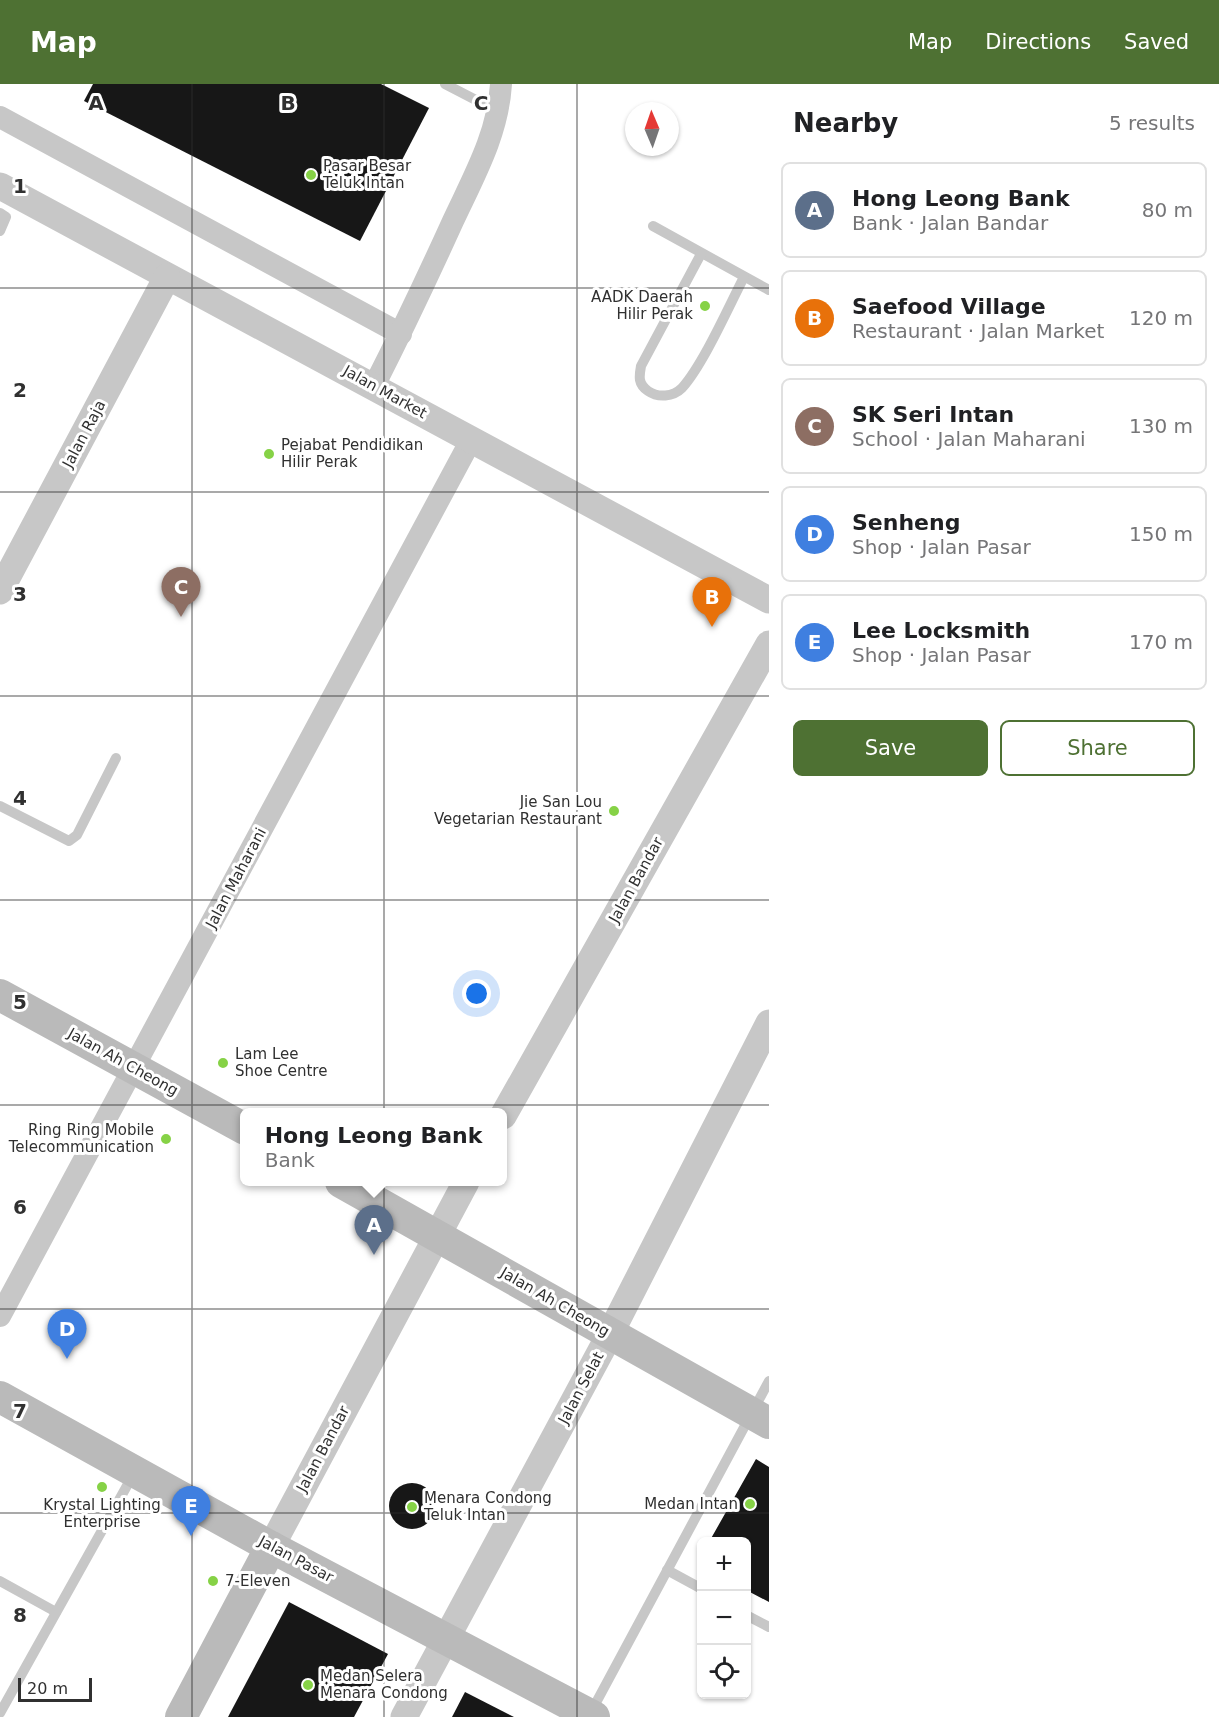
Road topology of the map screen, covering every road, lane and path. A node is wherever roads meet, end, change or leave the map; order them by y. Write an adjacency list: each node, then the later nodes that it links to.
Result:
1 (445, 84): 3 (lane)
2 (501, 84): 3 (street)
3 (499, 112): 13 (street)
4 (0, 117): 13 (street)
5 (0, 186): 10 (street, Jalan Market)
6 (0, 213): 8 (lane)
7 (653, 226): 9 (lane)
8 (0, 231)
9 (701, 254): 11 (lane); 11 (lane)
10 (167, 277): 14 (street, Jalan Market); 16 (street, Jalan Raja)
11 (744, 277): 12 (lane)
12 (769, 290)
13 (401, 334): 14 (street)
14 (374, 386): 15 (street, Jalan Market)
15 (471, 441): 17 (street, Jalan Market); 23 (street, Jalan Maharani)
16 (0, 591)
17 (769, 600)
18 (769, 644): 24 (street, Jalan Bandar)
19 (116, 758): 20 (lane)
20 (0, 806)
21 (0, 995): 23 (main road, Jalan Ah Cheong)
22 (769, 1023): 30 (street, Jalan Selat)
23 (134, 1068): 25 (main road, Jalan Ah Cheong); 29 (street, Jalan Maharani)
24 (507, 1109)
25 (240, 1126)
26 (348, 1186): 28 (main road, Jalan Ah Cheong)
27 (464, 1186): 28 (street, Jalan Bandar)
28 (436, 1234): 30 (main road, Jalan Ah Cheong); 35 (street, Jalan Bandar)
29 (0, 1316)
30 (610, 1334): 33 (main road, Jalan Ah Cheong); 42 (street, Jalan Selat)
31 (769, 1381): 33 (lane)
32 (0, 1397): 34 (main road, Jalan Pasar)
33 (760, 1418): 36 (lane)
34 (134, 1471): 35 (main road, Jalan Pasar); 39 (lane)
35 (271, 1547): 42 (main road, Jalan Pasar); 45 (main road, Jalan Bandar)
36 (667, 1570): 38 (lane); 44 (lane)
37 (0, 1581): 39 (lane)
38 (697, 1586)
39 (56, 1612): 43 (lane)
40 (751, 1617): 41 (lane)
41 (769, 1627)
42 (447, 1639): 44 (main road, Jalan Pasar); 46 (street, Jalan Selat)
43 (0, 1713)
44 (592, 1716)
45 (181, 1717)
46 (404, 1717)

